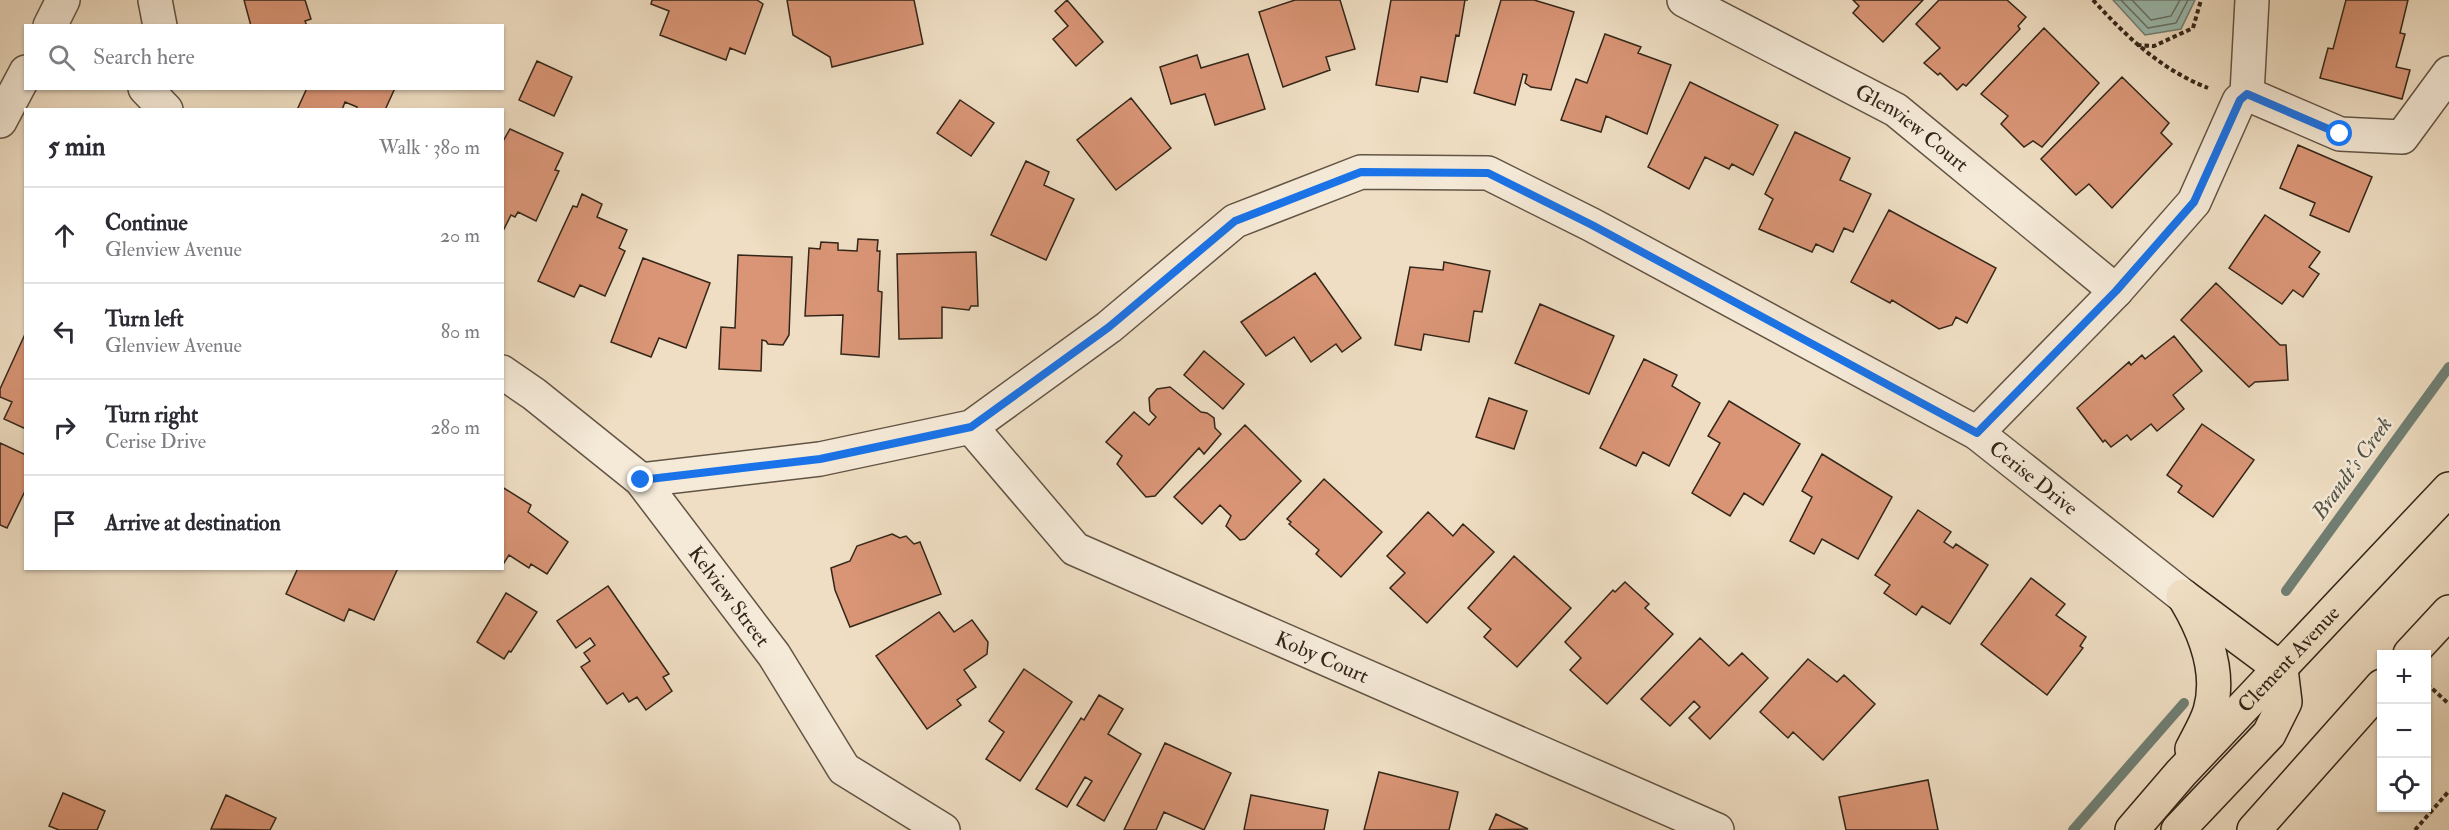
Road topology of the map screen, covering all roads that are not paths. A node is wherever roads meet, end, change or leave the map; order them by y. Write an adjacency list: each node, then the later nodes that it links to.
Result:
1 (155, 0): 4 (street)
2 (1684, 0): 13 (street, Glenview Court)
3 (2252, 0): 9 (street)
4 (160, 24)
5 (2449, 73): 9 (street)
6 (24, 76): 12 (street)
7 (147, 90): 10 (street)
8 (177, 90): 11 (street)
9 (2243, 98): 13 (street)
10 (164, 108)
11 (181, 108)
12 (0, 121)
13 (2116, 291): 16 (street)
14 (504, 373): 17 (street, Kelview Street)
15 (971, 427): 16 (street, Cerise Drive); 17 (street, Cerise Drive); 26 (street, Koby Court)
16 (1977, 433): 19 (street, Cerise Drive)
17 (641, 480): 25 (street, Kelview Street)
18 (2449, 489): 22 (main road, Clement Avenue)
19 (2183, 596): 22 (main road); 24 (main road)
20 (2449, 612): 21 (main road)
21 (2414, 650)
22 (2281, 669): 24 (main road, Clement Avenue); 28 (main road)
23 (2377, 692): 29 (main road)
24 (2181, 774): 27 (main road, Clement Avenue)
25 (943, 830)
26 (1717, 830)
27 (2132, 830)
28 (2178, 830)
29 (2254, 830)

